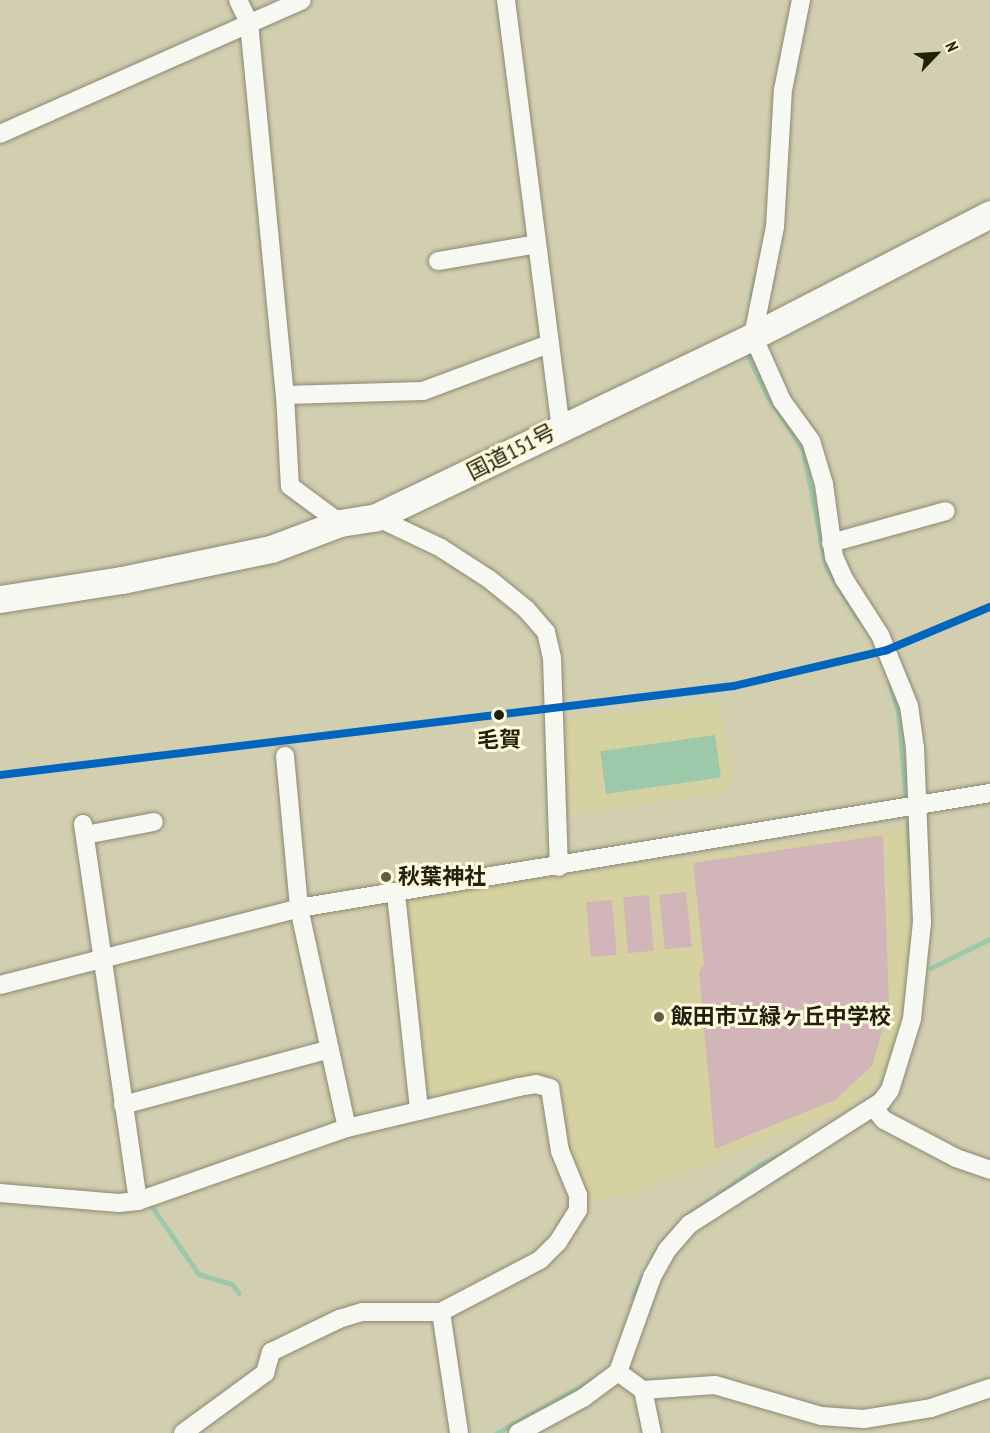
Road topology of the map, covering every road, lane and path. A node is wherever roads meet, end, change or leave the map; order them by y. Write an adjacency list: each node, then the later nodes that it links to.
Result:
1 (238, 0): 5 (street)
2 (302, 0): 5 (street)
3 (506, 0): 8 (street)
4 (801, 0): 10 (street)
5 (249, 23): 6 (street); 12 (street)
6 (0, 134)
7 (990, 214): 10 (highway, 国道151号)
8 (537, 244): 9 (street); 11 (street)
9 (438, 261)
10 (753, 336): 13 (highway, 国道151号); 17 (street)
11 (549, 344): 12 (street); 13 (street)
12 (285, 395): 16 (street)
13 (561, 427): 15 (highway, 国道151号)
14 (946, 511): 17 (street)
15 (376, 517): 16 (highway, 国道151号); 23 (street)
16 (340, 523): 18 (highway, 国道151号)
17 (831, 543): 21 (street)
18 (0, 599)
19 (285, 756): 25 (street)
20 (990, 793): 21 (street)
21 (915, 806): 23 (street); 30 (street)
22 (154, 822): 26 (street)
23 (559, 867): 24 (street)
24 (396, 894): 25 (street); 31 (street)
25 (299, 908): 26 (street); 28 (street)
26 (100, 959): 27 (street); 29 (street)
27 (0, 985)
28 (330, 1049): 29 (street); 32 (street)
29 (123, 1105): 35 (street)
30 (873, 1107): 33 (street); 37 (street)
31 (419, 1112): 32 (street); 36 (street)
32 (347, 1128): 35 (street)
33 (990, 1170)
34 (0, 1193): 35 (street)
35 (138, 1201)
36 (441, 1312): 40 (street); 41 (street)
37 (618, 1372): 39 (street); 42 (street)
38 (990, 1388): 39 (street)
39 (643, 1390): 43 (street)
40 (183, 1433)
41 (459, 1433)
42 (518, 1433)
43 (652, 1433)

